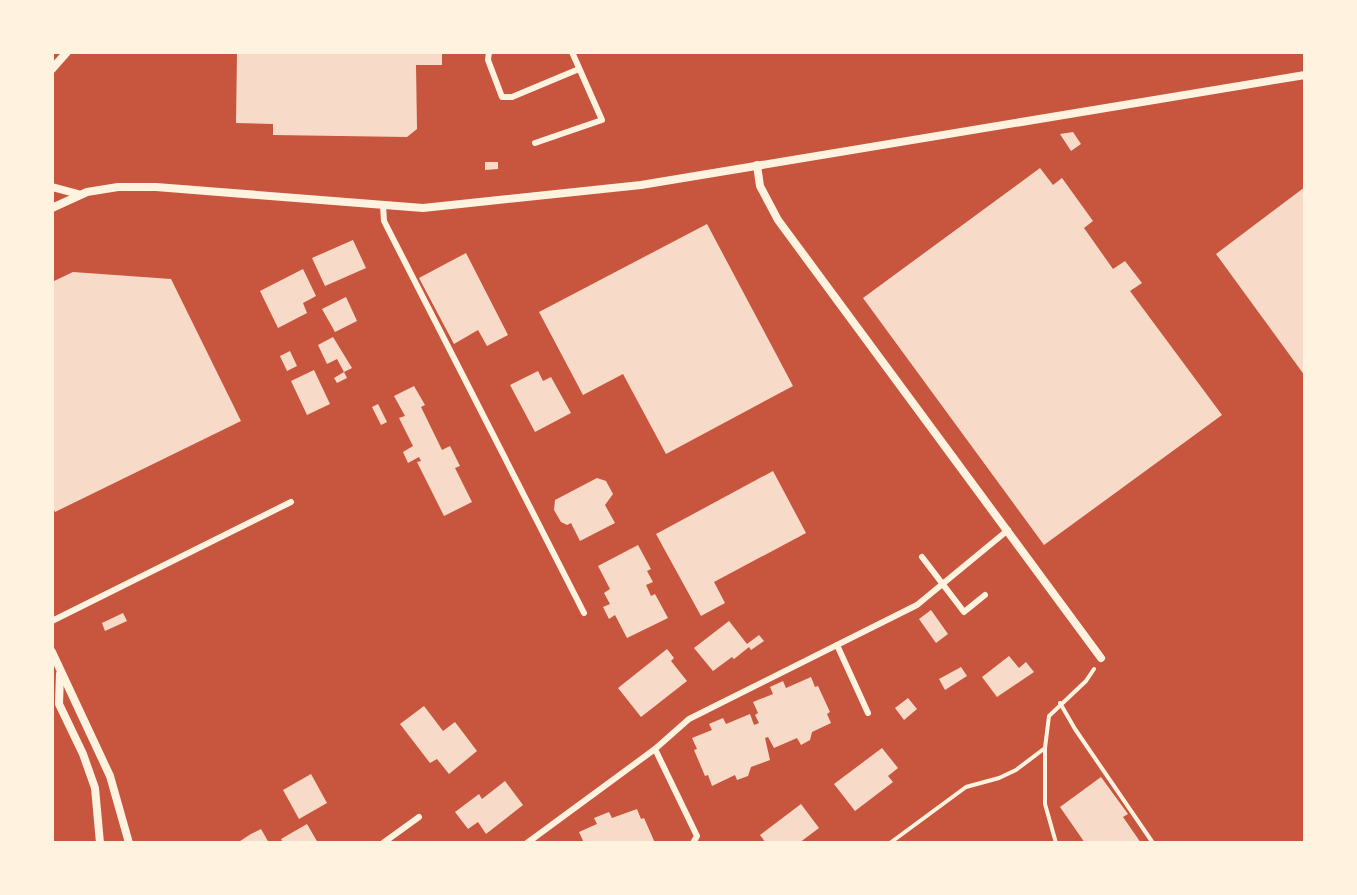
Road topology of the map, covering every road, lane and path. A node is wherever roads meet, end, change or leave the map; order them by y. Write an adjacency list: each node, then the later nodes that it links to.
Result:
1 (67, 52): 4 (street)
2 (489, 52): 5 (lane)
3 (572, 52): 5 (lane)
4 (52, 69)
5 (579, 69): 7 (lane)
6 (1305, 75): 8 (street)
7 (535, 143)
8 (757, 165): 11 (street); 14 (street)
9 (52, 187): 10 (street)
10 (78, 194): 11 (street); 12 (street)
11 (383, 205): 18 (lane)
12 (52, 208)
13 (291, 502): 19 (lane)
14 (1008, 530): 16 (lane); 22 (street)
15 (922, 557): 16 (lane)
16 (942, 584): 17 (lane); 20 (lane)
17 (985, 595)
18 (584, 613)
19 (52, 621)
20 (837, 645): 25 (lane); 27 (lane)
21 (52, 652): 23 (street)
22 (1101, 658): 24 (path)
23 (60, 674): 29 (street); 30 (street)
24 (1060, 703): 26 (path); 36 (path)
25 (868, 713)
26 (1045, 748): 34 (path); 35 (path)
27 (655, 749): 32 (lane); 33 (lane)
28 (419, 817): 31 (lane)
29 (100, 843)
30 (129, 843)
31 (383, 843)
32 (527, 843)
33 (693, 843)
34 (890, 843)
35 (1056, 843)
36 (1153, 843)

